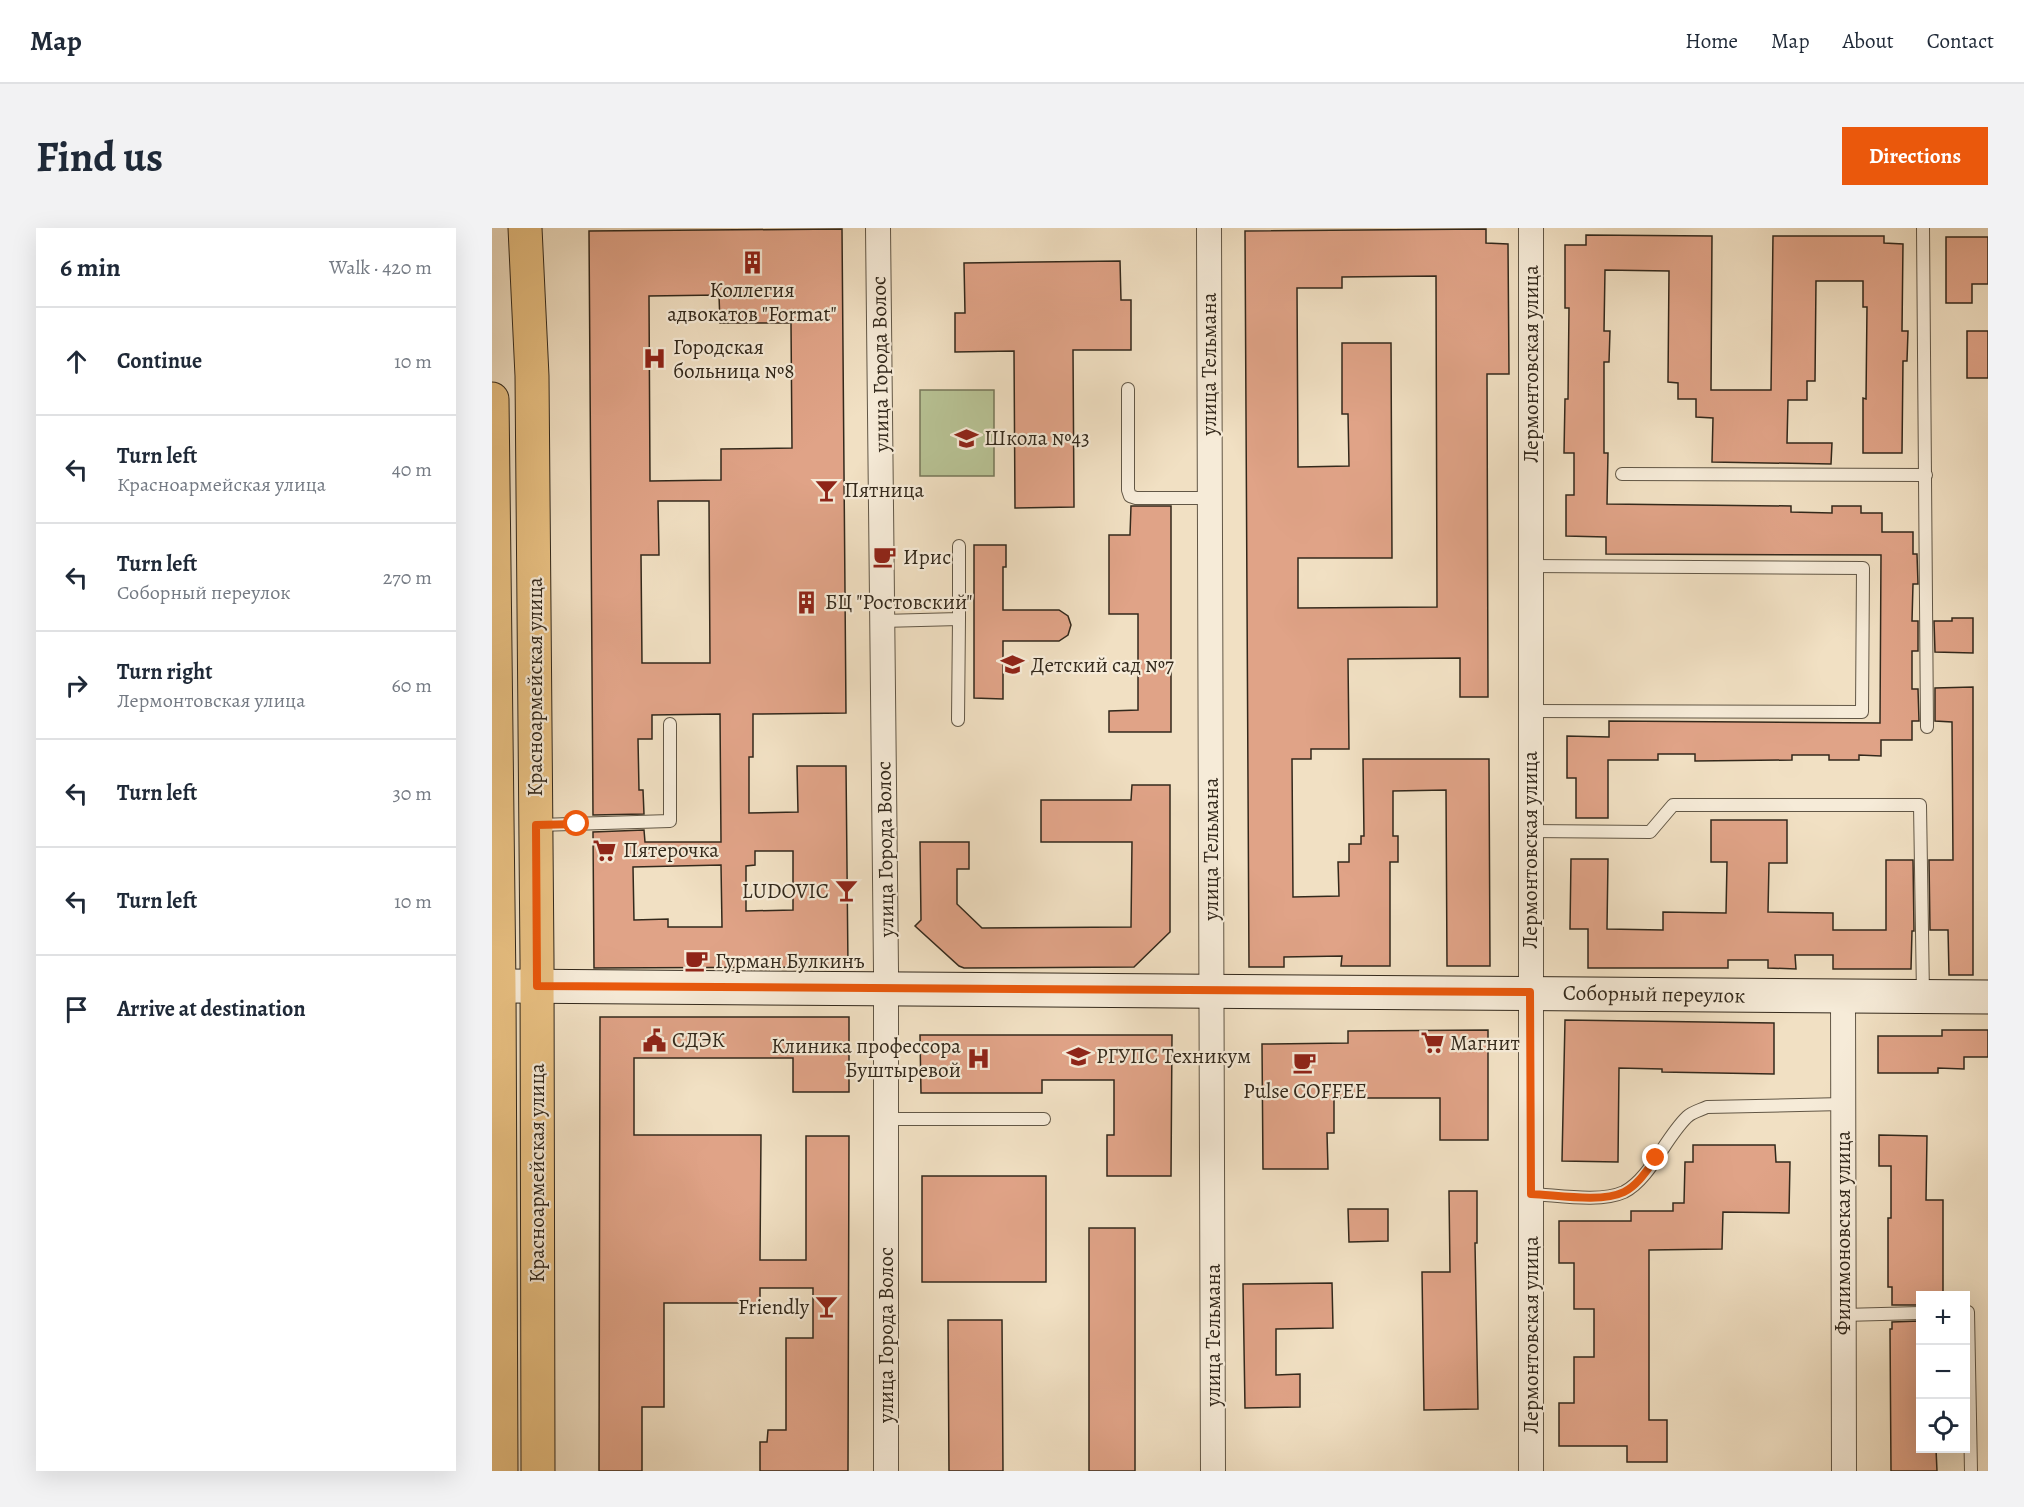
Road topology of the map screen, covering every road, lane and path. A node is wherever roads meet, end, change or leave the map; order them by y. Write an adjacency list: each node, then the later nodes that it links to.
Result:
1 (525, 228): 20 (main road, Красноармейская улица)
2 (878, 228): 14 (street, улица Города Волос)
3 (1209, 228): 10 (street, улица Тельмана)
4 (1531, 228): 12 (street, Лермонтовская улица)
5 (1923, 228): 9 (lane)
6 (1128, 389): 10 (lane)
7 (492, 399): 16 (main road, Красноармейская улица)
8 (1622, 474): 9 (lane)
9 (1926, 475): 19 (lane)
10 (1210, 498): 25 (street, улица Тельмана)
11 (958, 546): 13 (lane)
12 (1530, 566): 15 (street, Лермонтовская улица); 15 (lane)
13 (959, 620): 14 (lane); 17 (lane)
14 (882, 621): 24 (street, улица Города Волос)
15 (1531, 711): 21 (street, Лермонтовская улица)
16 (494, 718): 22 (main road, Красноармейская улица)
17 (958, 720)
18 (670, 724): 20 (lane)
19 (1927, 727)
20 (536, 825): 23 (main road, Красноармейская улица)
21 (1530, 831): 26 (street, Лермонтовская улица); 28 (lane)
22 (496, 986): 23 (street, Соборный переулок); 37 (main road, Красноармейская улица)
23 (537, 986): 24 (street, Соборный переулок); 38 (main road, Красноармейская улица)
24 (886, 988): 25 (street, Соборный переулок); 31 (street, улица Города Волос)
25 (1212, 991): 26 (street, Соборный переулок); 40 (street, улица Тельмана)
26 (1530, 992): 27 (street, Соборный переулок); 33 (street, Лермонтовская улица)
27 (1843, 996): 28 (street, Соборный переулок); 30 (street, Филимоновская улица)
28 (1923, 997): 29 (street, Соборный переулок)
29 (1988, 997)
30 (1843, 1104): 33 (lane); 35 (street, Филимоновская улица)
31 (886, 1119): 32 (lane); 39 (street, улица Города Волос)
32 (1044, 1119)
33 (1531, 1194): 41 (street, Лермонтовская улица)
34 (1916, 1313): 35 (lane)
35 (1844, 1315): 42 (street, Филимоновская улица)
36 (1969, 1345): 43 (lane)
37 (501, 1471)
38 (538, 1471)
39 (886, 1471)
40 (1213, 1471)
41 (1531, 1471)
42 (1844, 1471)
43 (1971, 1471)

